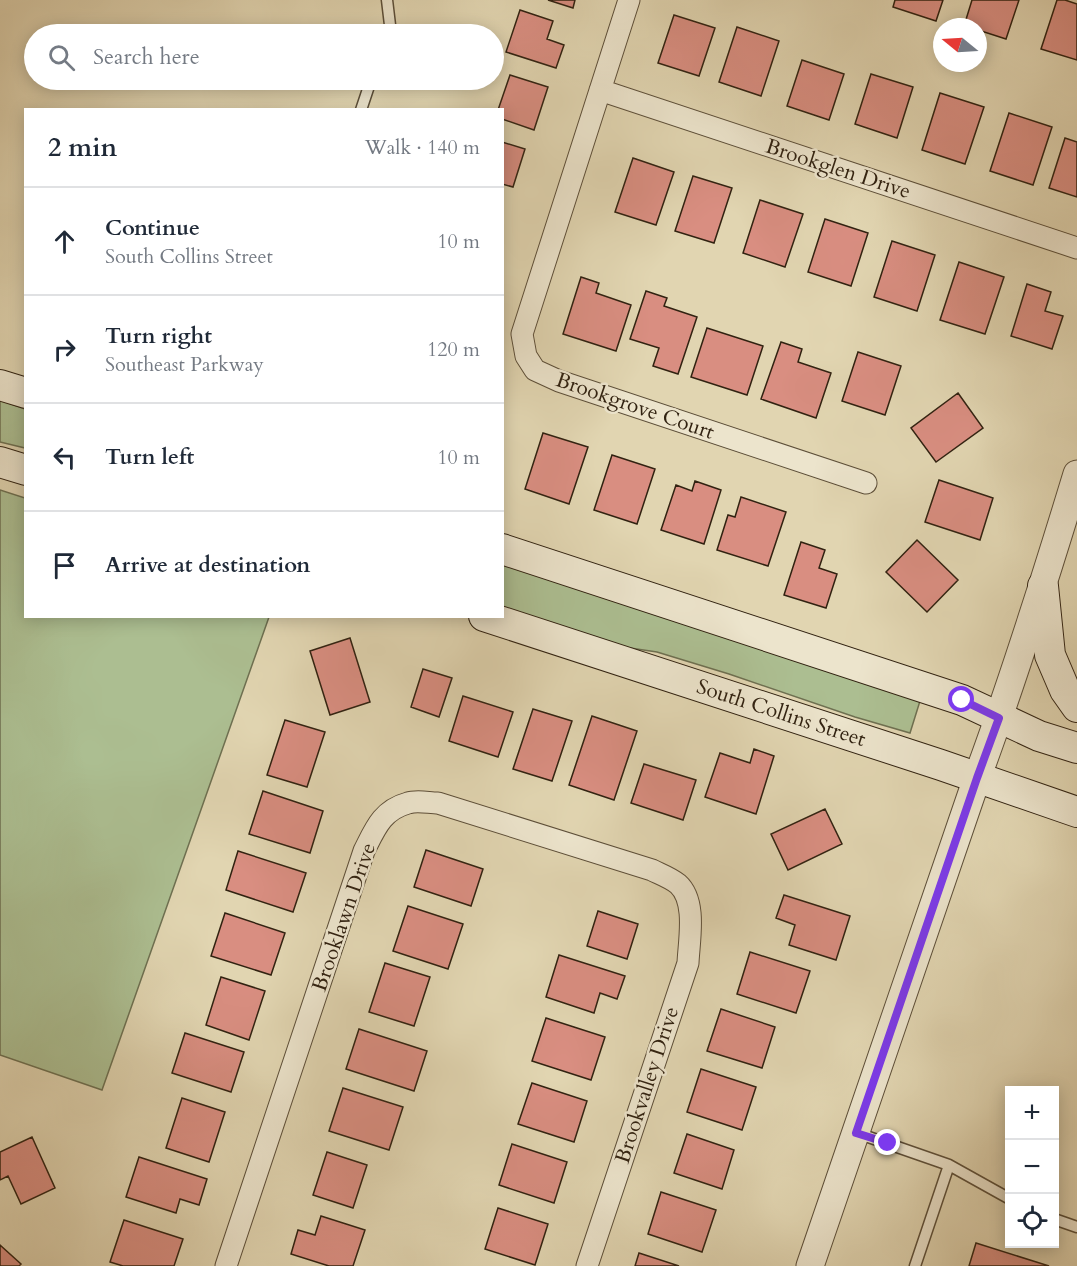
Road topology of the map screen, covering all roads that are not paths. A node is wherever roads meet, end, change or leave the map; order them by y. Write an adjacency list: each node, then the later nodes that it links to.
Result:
1 (387, 0): 3 (lane)
2 (628, 0): 5 (street, Brookgrove Court)
3 (390, 24)
4 (368, 90): 6 (lane)
5 (600, 90): 7 (street, Brookglen Drive); 13 (street, Brookgrove Court)
6 (362, 108)
7 (1077, 248)
8 (0, 385): 9 (main road)
9 (24, 392)
10 (0, 462): 11 (main road)
11 (24, 469)
12 (1077, 474): 15 (street)
13 (866, 483)
14 (504, 550): 18 (main road)
15 (1043, 586): 17 (main road); 18 (street)
16 (490, 618): 20 (main road, South Collins Street)
17 (1077, 707)
18 (999, 718): 19 (main road); 20 (street)
19 (1077, 748)
20 (977, 778): 21 (main road, South Collins Street); 23 (street)
21 (1077, 812)
22 (688, 901): 28 (street, Brooklawn Drive); 29 (street, Brookvalley Drive)
23 (856, 1133): 24 (lane); 30 (street)
24 (949, 1165): 25 (lane); 31 (lane)
25 (1005, 1196)
26 (1059, 1221): 27 (lane)
27 (1077, 1227)
28 (226, 1266)
29 (587, 1266)
30 (810, 1266)
31 (915, 1266)

